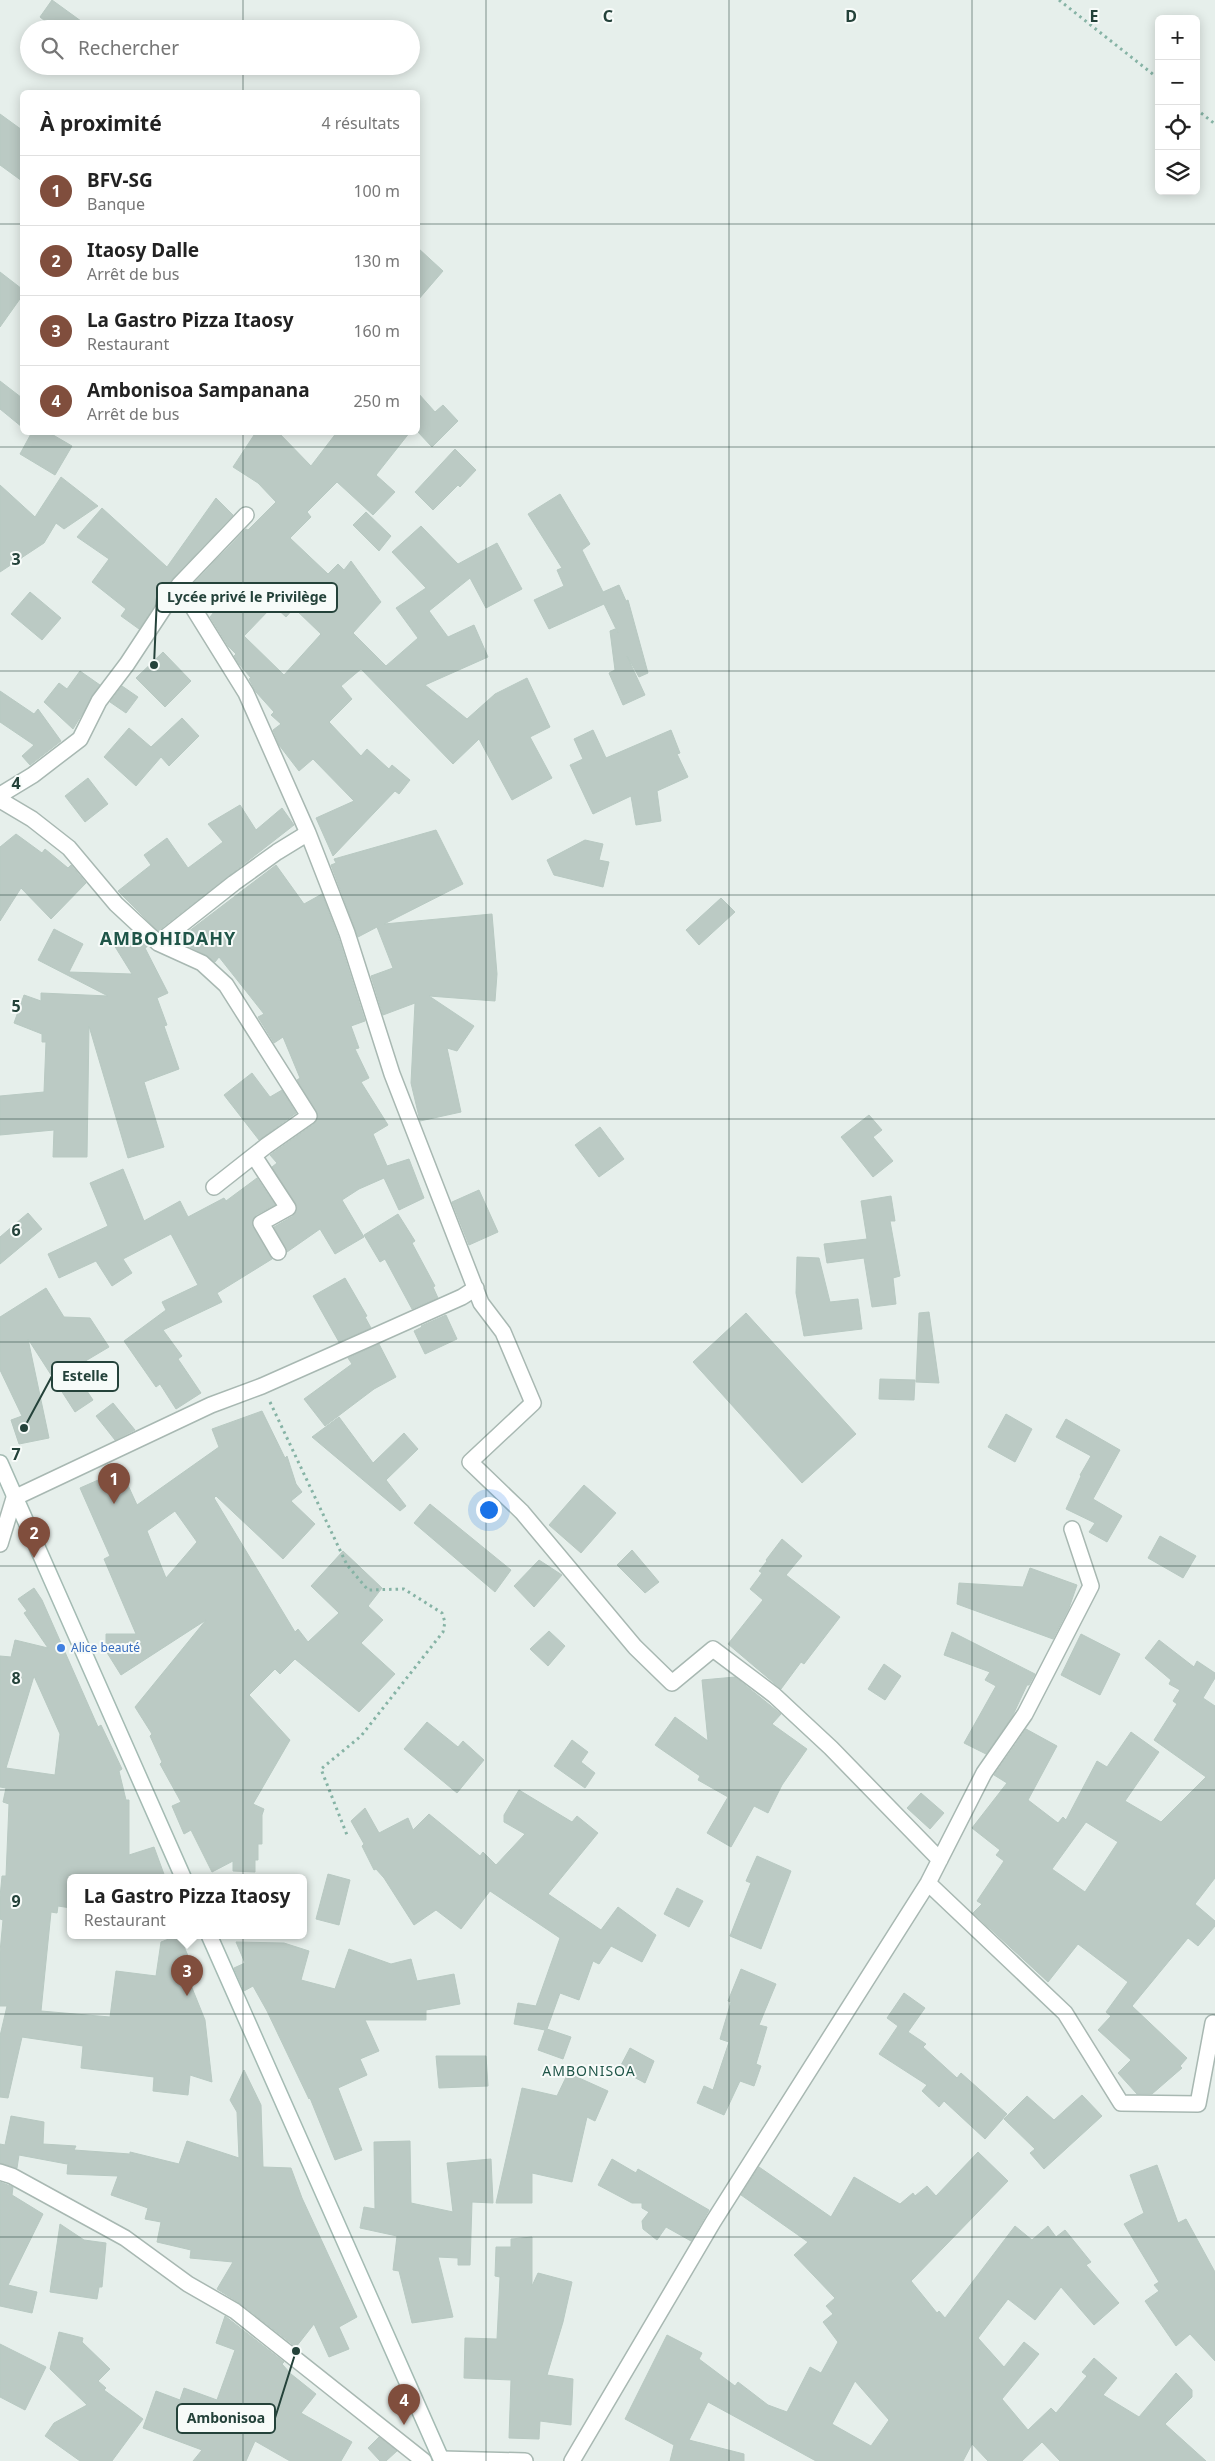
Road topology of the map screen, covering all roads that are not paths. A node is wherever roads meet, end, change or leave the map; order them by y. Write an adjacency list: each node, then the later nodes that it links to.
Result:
1 (246, 515): 2 (street)
2 (179, 585): 3 (street); 5 (street)
3 (0, 795)
4 (0, 800): 6 (street)
5 (308, 833): 6 (street); 10 (street)
6 (158, 943): 7 (street)
7 (254, 1156): 8 (street); 9 (street)
8 (214, 1187)
9 (278, 1252)
10 (476, 1288): 12 (street); 15 (street)
11 (0, 1463): 12 (street)
12 (14, 1498): 14 (street); 16 (street)
13 (1072, 1529): 15 (street)
14 (0, 1544)
15 (940, 1860): 17 (street)
16 (182, 1874)
17 (928, 1883): 19 (street); 24 (street)
18 (211, 1939): 21 (street)
19 (1213, 2023)
20 (0, 2172): 22 (street)
21 (442, 2460): 23 (street)
22 (424, 2461)
23 (526, 2461)
24 (572, 2461)

